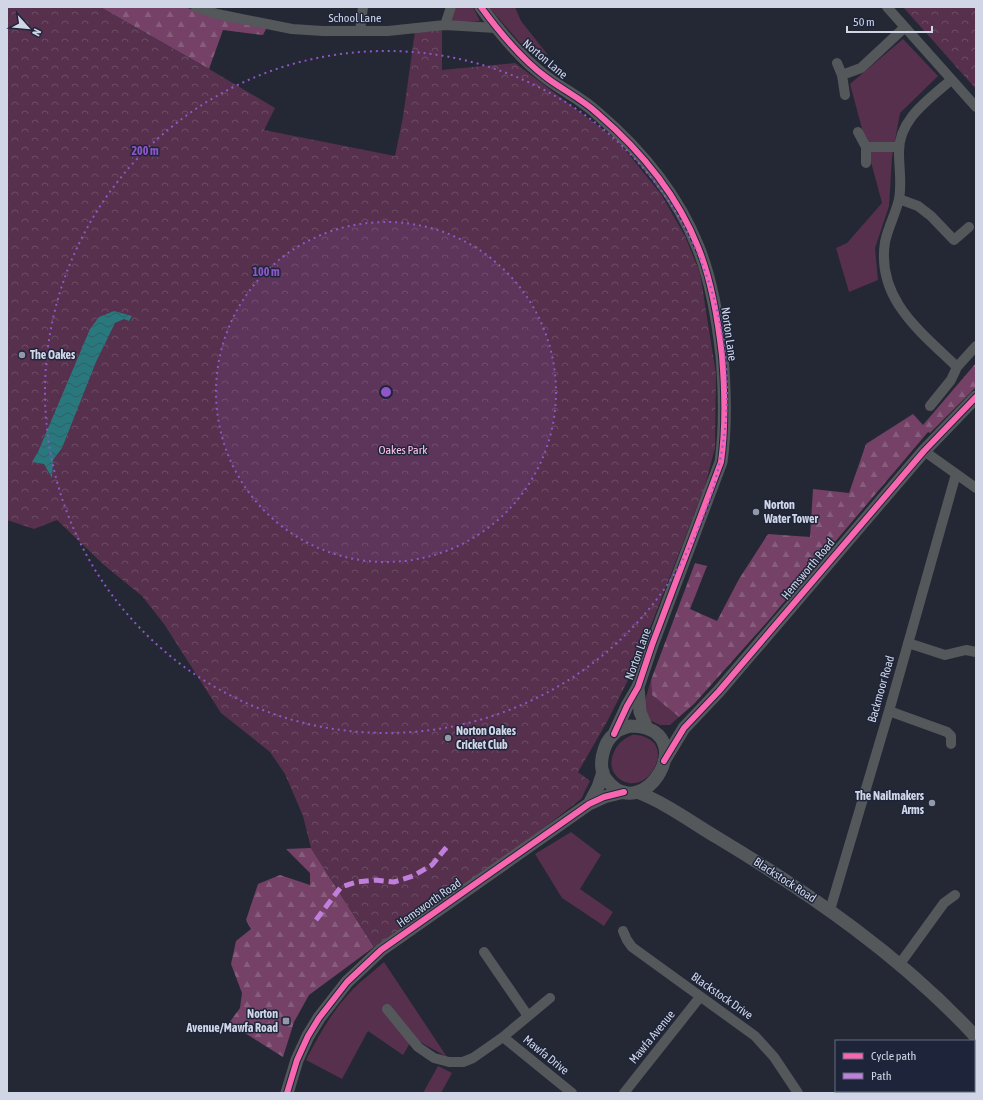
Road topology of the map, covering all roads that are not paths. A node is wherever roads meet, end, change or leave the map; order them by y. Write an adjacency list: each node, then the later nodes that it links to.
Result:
1 (196, 7): 6 (street, School Lane)
2 (363, 7): 10 (street)
3 (451, 7): 7 (street)
4 (481, 7): 8 (street, Norton Lane)
5 (886, 7): 9 (street)
6 (218, 11): 10 (street, School Lane)
7 (445, 25): 8 (street, School Lane); 10 (street, School Lane)
8 (496, 28): 31 (street, Norton Lane)
9 (904, 28): 12 (street); 13 (street)
10 (360, 31)
11 (837, 63): 12 (street)
12 (842, 75): 14 (street)
13 (951, 80): 15 (street); 18 (street)
14 (845, 95)
15 (976, 107)
16 (858, 132): 17 (street)
17 (866, 146): 18 (street); 19 (street)
18 (900, 147): 20 (street)
19 (866, 163)
20 (899, 199): 21 (street); 23 (street)
21 (969, 227)
22 (976, 346): 23 (street)
23 (957, 367): 25 (street)
24 (976, 397): 26 (street, Hemsworth Road)
25 (930, 406)
26 (924, 451): 27 (street); 33 (street, Hemsworth Road)
27 (956, 474): 28 (street); 29 (street, Backmoor Road)
28 (976, 488)
29 (908, 643): 30 (street); 32 (street, Backmoor Road)
30 (976, 652)
31 (638, 687): 34 (street, Norton Lane); 35 (street, Norton Lane)
32 (889, 711): 36 (street); 44 (street, Backmoor Road)
33 (684, 728): 34 (street); 37 (street, Hemsworth Road)
34 (651, 730): 35 (street); 37 (street)
35 (614, 734): 38 (street)
36 (951, 744)
37 (664, 761): 39 (street)
38 (603, 772): 40 (street); 41 (street, Hemsworth Road)
39 (659, 776): 40 (street); 42 (street)
40 (630, 792): 41 (street, Hemsworth Road); 42 (street, Blackstock Road)
41 (588, 804): 54 (street, Hemsworth Road)
42 (664, 804): 44 (street, Blackstock Road)
43 (955, 895): 47 (street)
44 (830, 910): 47 (street, Blackstock Road)
45 (623, 931): 48 (street, Blackstock Drive)
46 (484, 952): 51 (street)
47 (899, 964): 53 (street, Blackstock Road)
48 (700, 997): 56 (street, Mawfa Avenue); 57 (street, Blackstock Drive)
49 (550, 998): 51 (street)
50 (387, 1009): 52 (street)
51 (528, 1016): 52 (street)
52 (503, 1037): 55 (street, Mawfa Drive)
53 (976, 1037)
54 (287, 1093)
55 (572, 1093)
56 (624, 1093)
57 (798, 1093)

